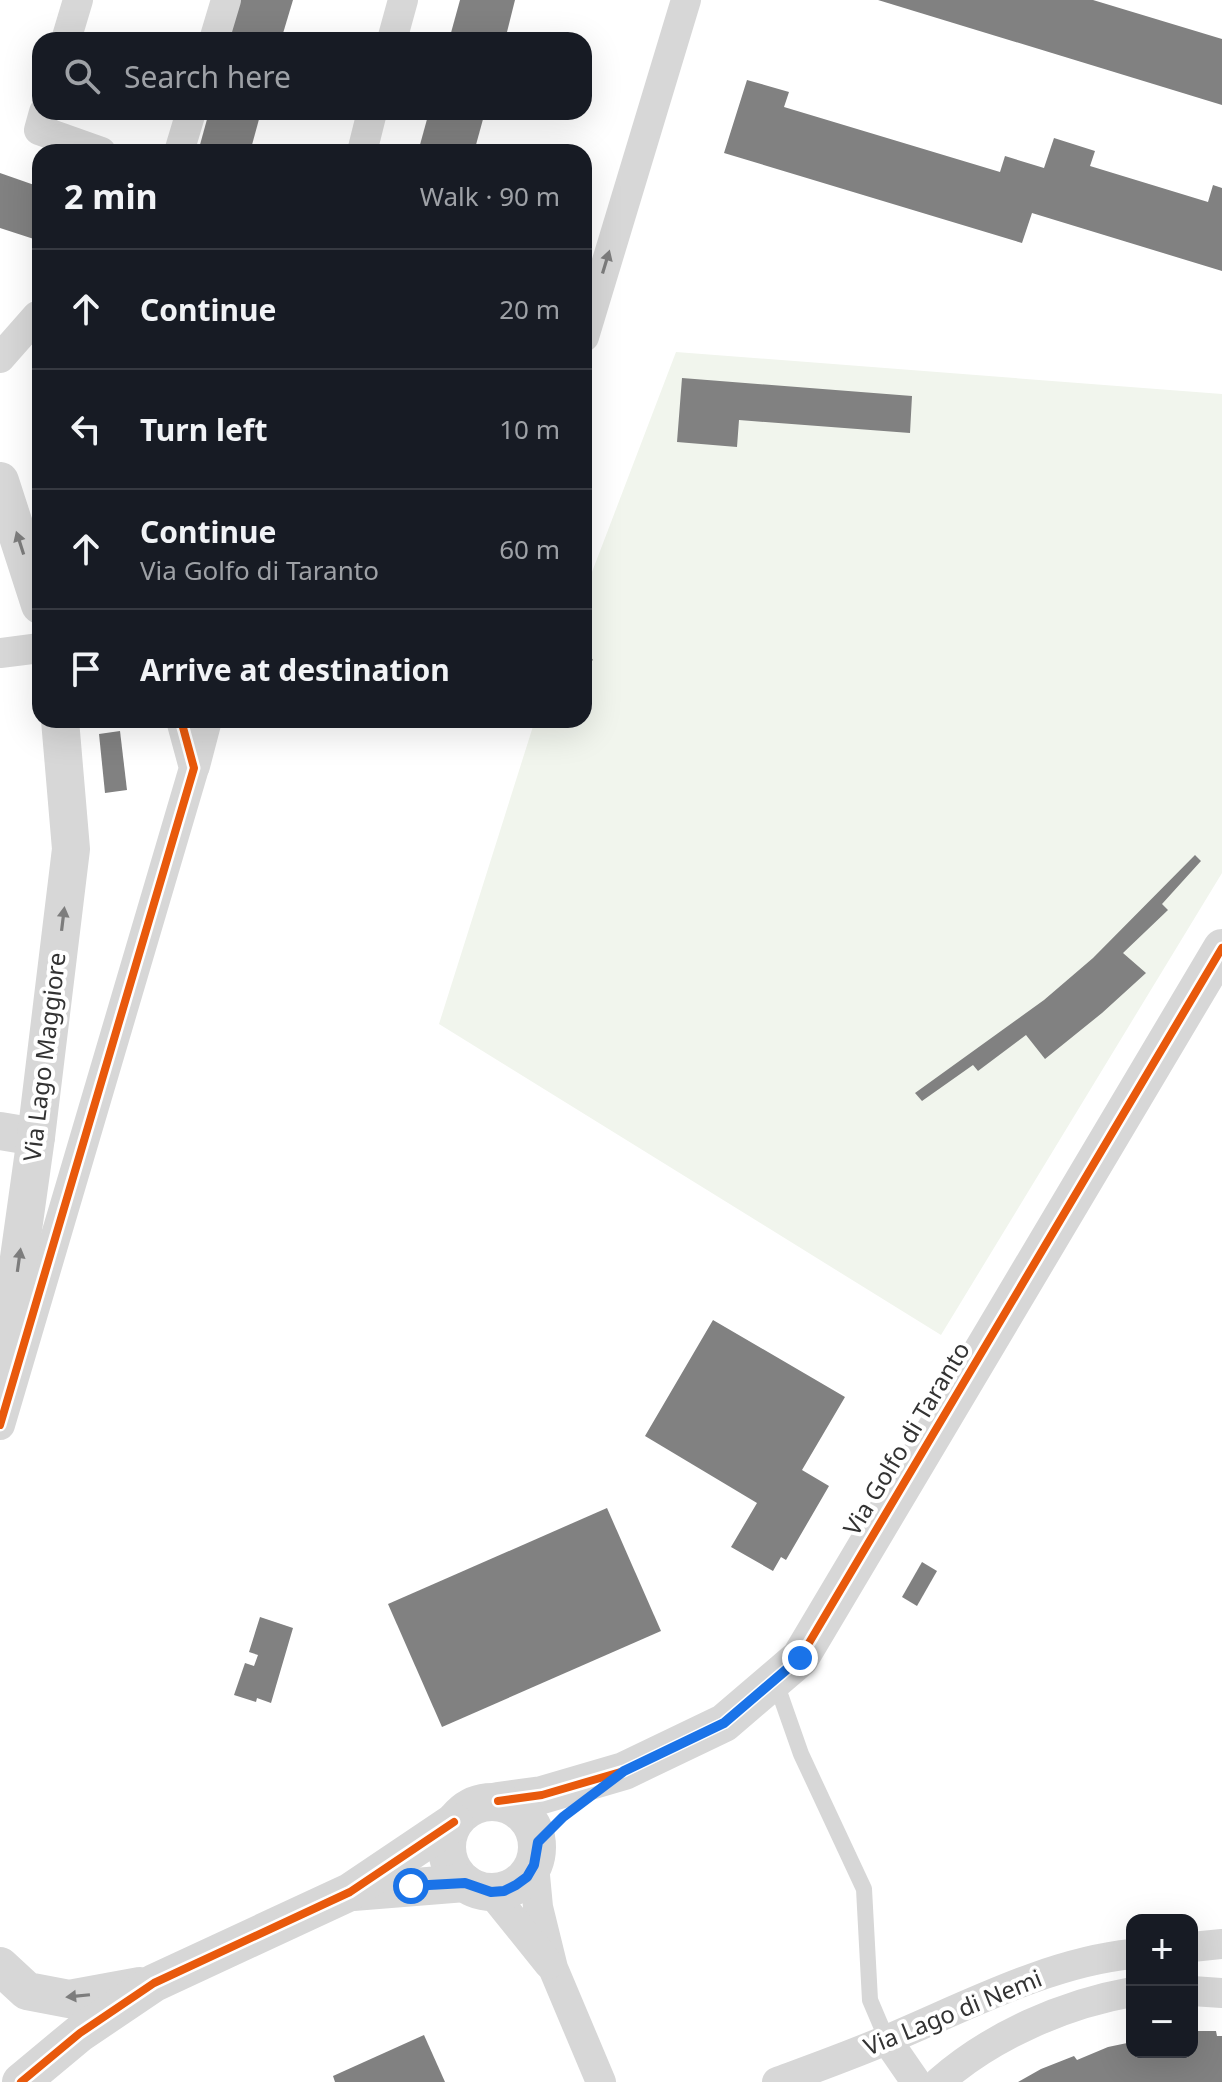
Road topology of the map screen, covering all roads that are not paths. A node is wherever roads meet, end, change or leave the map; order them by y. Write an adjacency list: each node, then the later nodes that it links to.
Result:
1 (78, 0): 5 (street)
2 (226, 0): 6 (street)
3 (403, 0): 7 (street)
4 (686, 0): 14 (street, one-way to 4)
5 (68, 32)
6 (216, 32)
7 (394, 32)
8 (42, 120): 11 (street)
9 (189, 120): 12 (street)
10 (370, 120): 13 (street)
11 (78, 144)
12 (181, 144)
13 (364, 144)
14 (592, 311)
15 (32, 322): 16 (street)
16 (0, 358)
17 (0, 481): 18 (street, one-way to 17)
18 (32, 580)
19 (32, 649): 20 (street)
20 (0, 653)
21 (61, 728): 26 (street, Via Lago Maggiore, one-way to 21)
22 (183, 728): 24 (street)
23 (205, 728): 24 (street)
24 (194, 768): 28 (street)
25 (1222, 948): 29 (street, Via Golfo di Taranto)
26 (18, 1134): 27 (street, Via Lago Maggiore, one-way to 26)
27 (0, 1393)
28 (0, 1425)
29 (775, 1680): 30 (street, Via Golfo di Taranto); 45 (lane)
30 (624, 1771): 31 (street, Via Golfo di Taranto); 33 (street, Via Golfo di Taranto)
31 (498, 1801): 32 (street); 33 (street)
32 (454, 1822): 34 (street); 35 (street)
33 (536, 1854): 34 (street); 40 (street)
34 (478, 1888): 35 (street); 40 (street)
35 (350, 1892): 41 (street)
36 (1222, 1944): 37 (street)
37 (1198, 1946)
38 (1126, 1955): 45 (street, Via Lago di Nemi)
39 (0, 1966): 41 (street, one-way to 39)
40 (553, 1968): 47 (street)
41 (154, 1983): 46 (street)
42 (1198, 1991): 43 (street)
43 (1222, 1993)
44 (1126, 1994): 50 (street, Via Lago di Nemi)
45 (887, 2040): 48 (street, Via Lago di Nemi); 49 (street)
46 (28, 2078)
47 (601, 2082)
48 (777, 2082)
49 (916, 2082)
50 (939, 2082)

